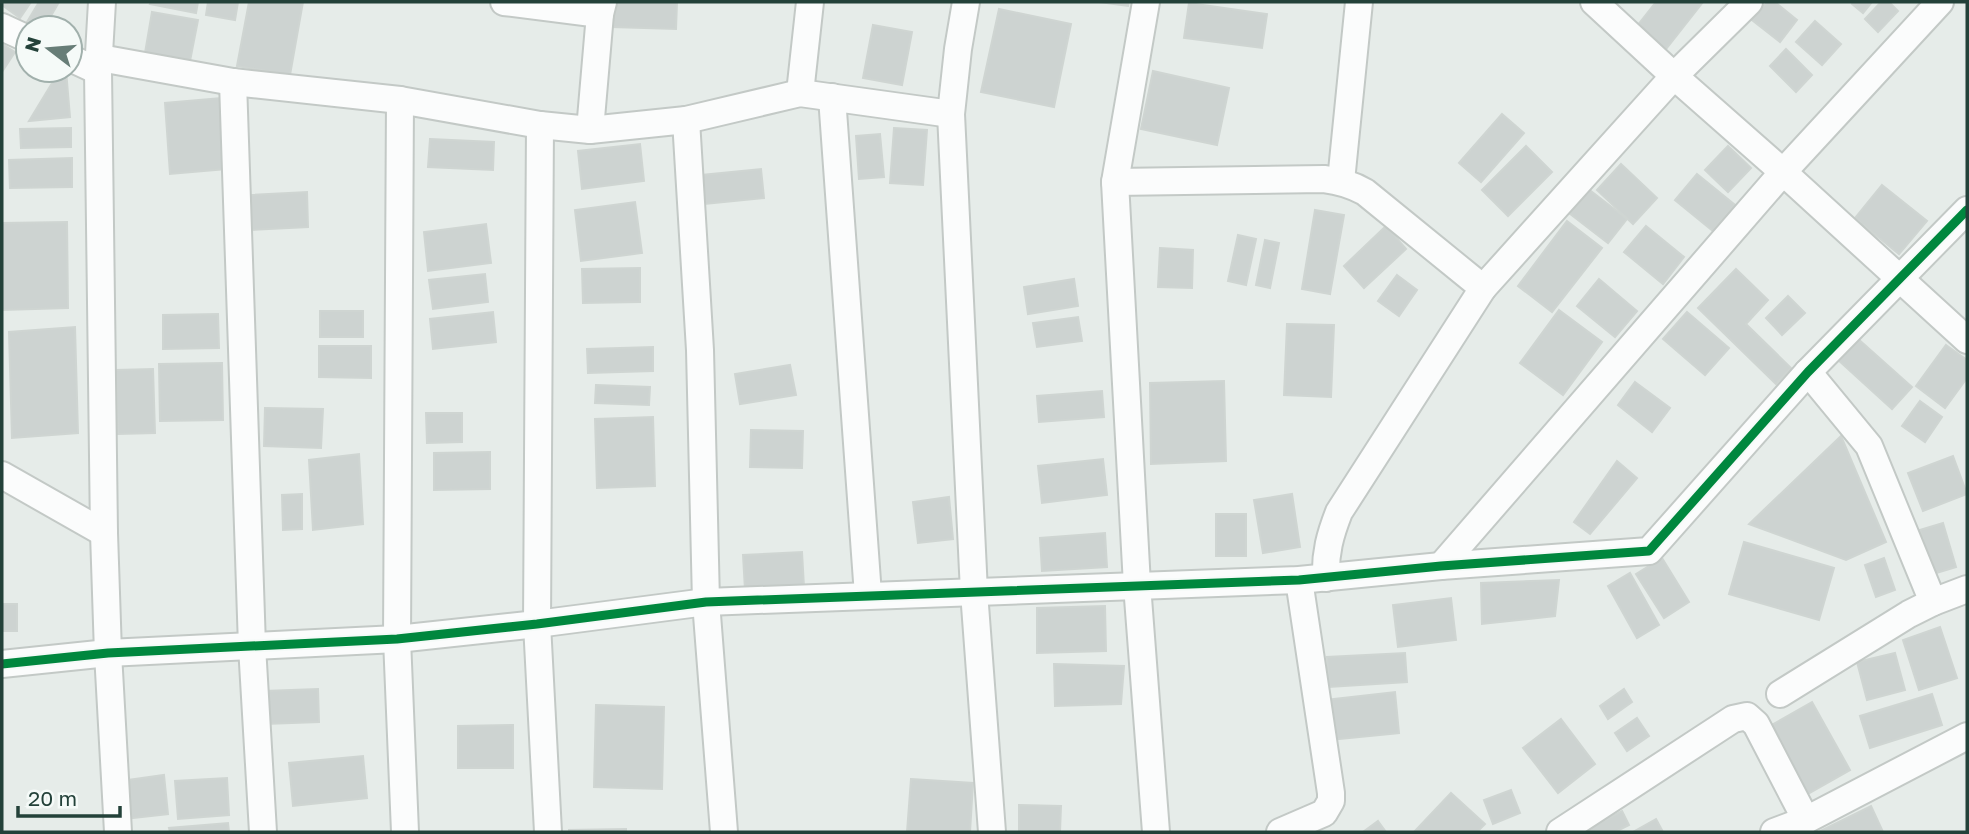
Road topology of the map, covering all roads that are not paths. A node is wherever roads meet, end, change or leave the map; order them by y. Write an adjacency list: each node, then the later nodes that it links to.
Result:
1 (103, 2): 12 (street)
2 (504, 2): 10 (street)
3 (810, 2): 15 (street)
4 (966, 2): 18 (street)
5 (1146, 2): 24 (street)
6 (1359, 2): 23 (street)
7 (1594, 2): 13 (street)
8 (1749, 2): 13 (street)
9 (1940, 2): 22 (street)
10 (601, 8): 21 (street)
11 (84, 61): 12 (street)
12 (99, 65): 14 (street); 31 (street)
13 (1674, 76): 22 (street); 27 (street)
14 (233, 82): 17 (street); 43 (street)
15 (800, 93): 16 (street); 19 (street)
16 (832, 97): 18 (street); 38 (street)
17 (400, 100): 20 (street); 42 (street)
18 (951, 114): 37 (street)
19 (686, 120): 21 (street); 39 (street)
20 (540, 125): 21 (street); 41 (street)
21 (590, 130)
22 (1783, 172): 26 (street); 32 (street)
23 (1341, 181): 24 (street); 27 (street)
24 (1115, 182): 35 (street)
25 (1967, 210): 26 (street)
26 (1900, 280): 28 (street); 29 (street)
27 (1483, 288): 33 (street)
28 (1967, 340)
29 (1808, 372): 32 (street); 40 (street)
30 (2, 475): 31 (street)
31 (104, 533): 44 (street)
32 (1441, 566): 33 (street)
33 (1326, 578): 34 (street)
34 (1299, 580): 35 (street); 56 (street)
35 (1137, 585): 37 (street); 55 (street)
36 (1967, 589): 40 (street)
37 (974, 592): 38 (street); 54 (street)
38 (868, 594): 39 (street)
39 (706, 602): 41 (street); 53 (street)
40 (1933, 602): 46 (street)
41 (537, 624): 42 (street); 52 (street)
42 (397, 639): 43 (street); 51 (street)
43 (252, 646): 44 (street); 50 (street)
44 (108, 653): 45 (street); 49 (street)
45 (2, 664)
46 (1780, 694)
47 (1967, 737): 48 (street)
48 (1806, 820): 57 (street); 58 (street)
49 (118, 832)
50 (262, 832)
51 (405, 832)
52 (548, 832)
53 (724, 832)
54 (992, 832)
55 (1156, 832)
56 (1280, 832)
57 (1560, 832)
58 (1774, 832)

